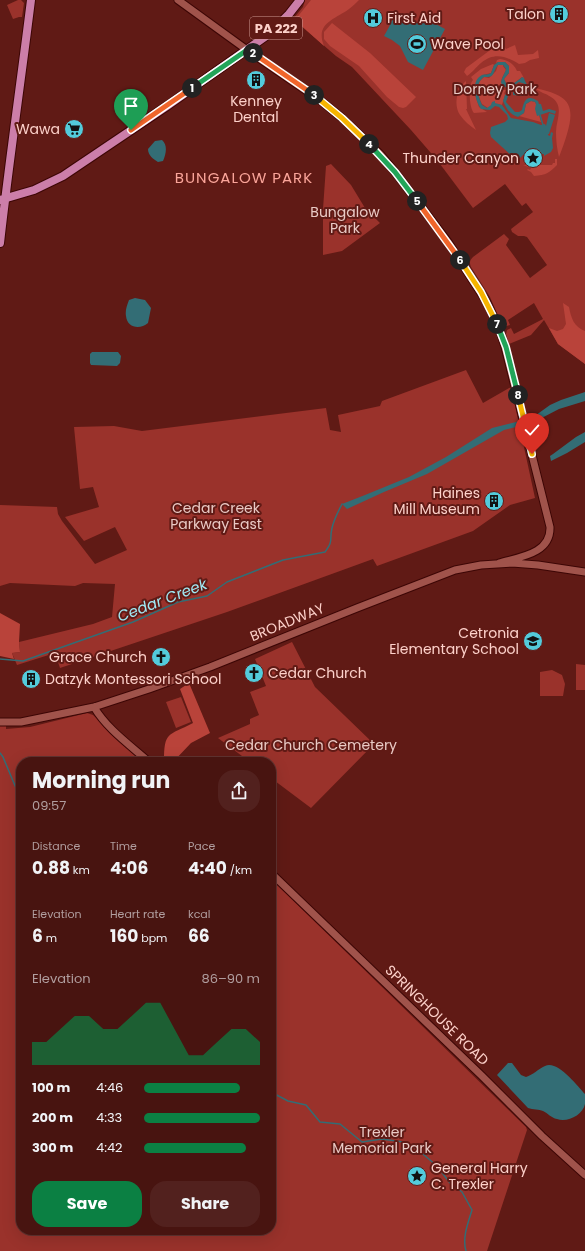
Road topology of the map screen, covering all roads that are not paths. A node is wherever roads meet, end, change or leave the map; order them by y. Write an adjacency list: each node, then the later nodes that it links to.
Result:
1 (31, 0): 5 (main road)
2 (178, 0): 4 (street)
3 (300, 0): 4 (main road, PA 222)
4 (247, 50): 5 (main road, PA 222); 7 (street)
5 (2, 200): 6 (main road)
6 (0, 243)
7 (499, 563): 8 (street, BROADWAY); 9 (street, BROADWAY)
8 (585, 572)
9 (94, 707): 10 (street, BROADWAY); 11 (street)
10 (0, 722)
11 (143, 757)
12 (276, 878): 13 (street, SPRINGHOUSE ROAD)
13 (585, 1175)

